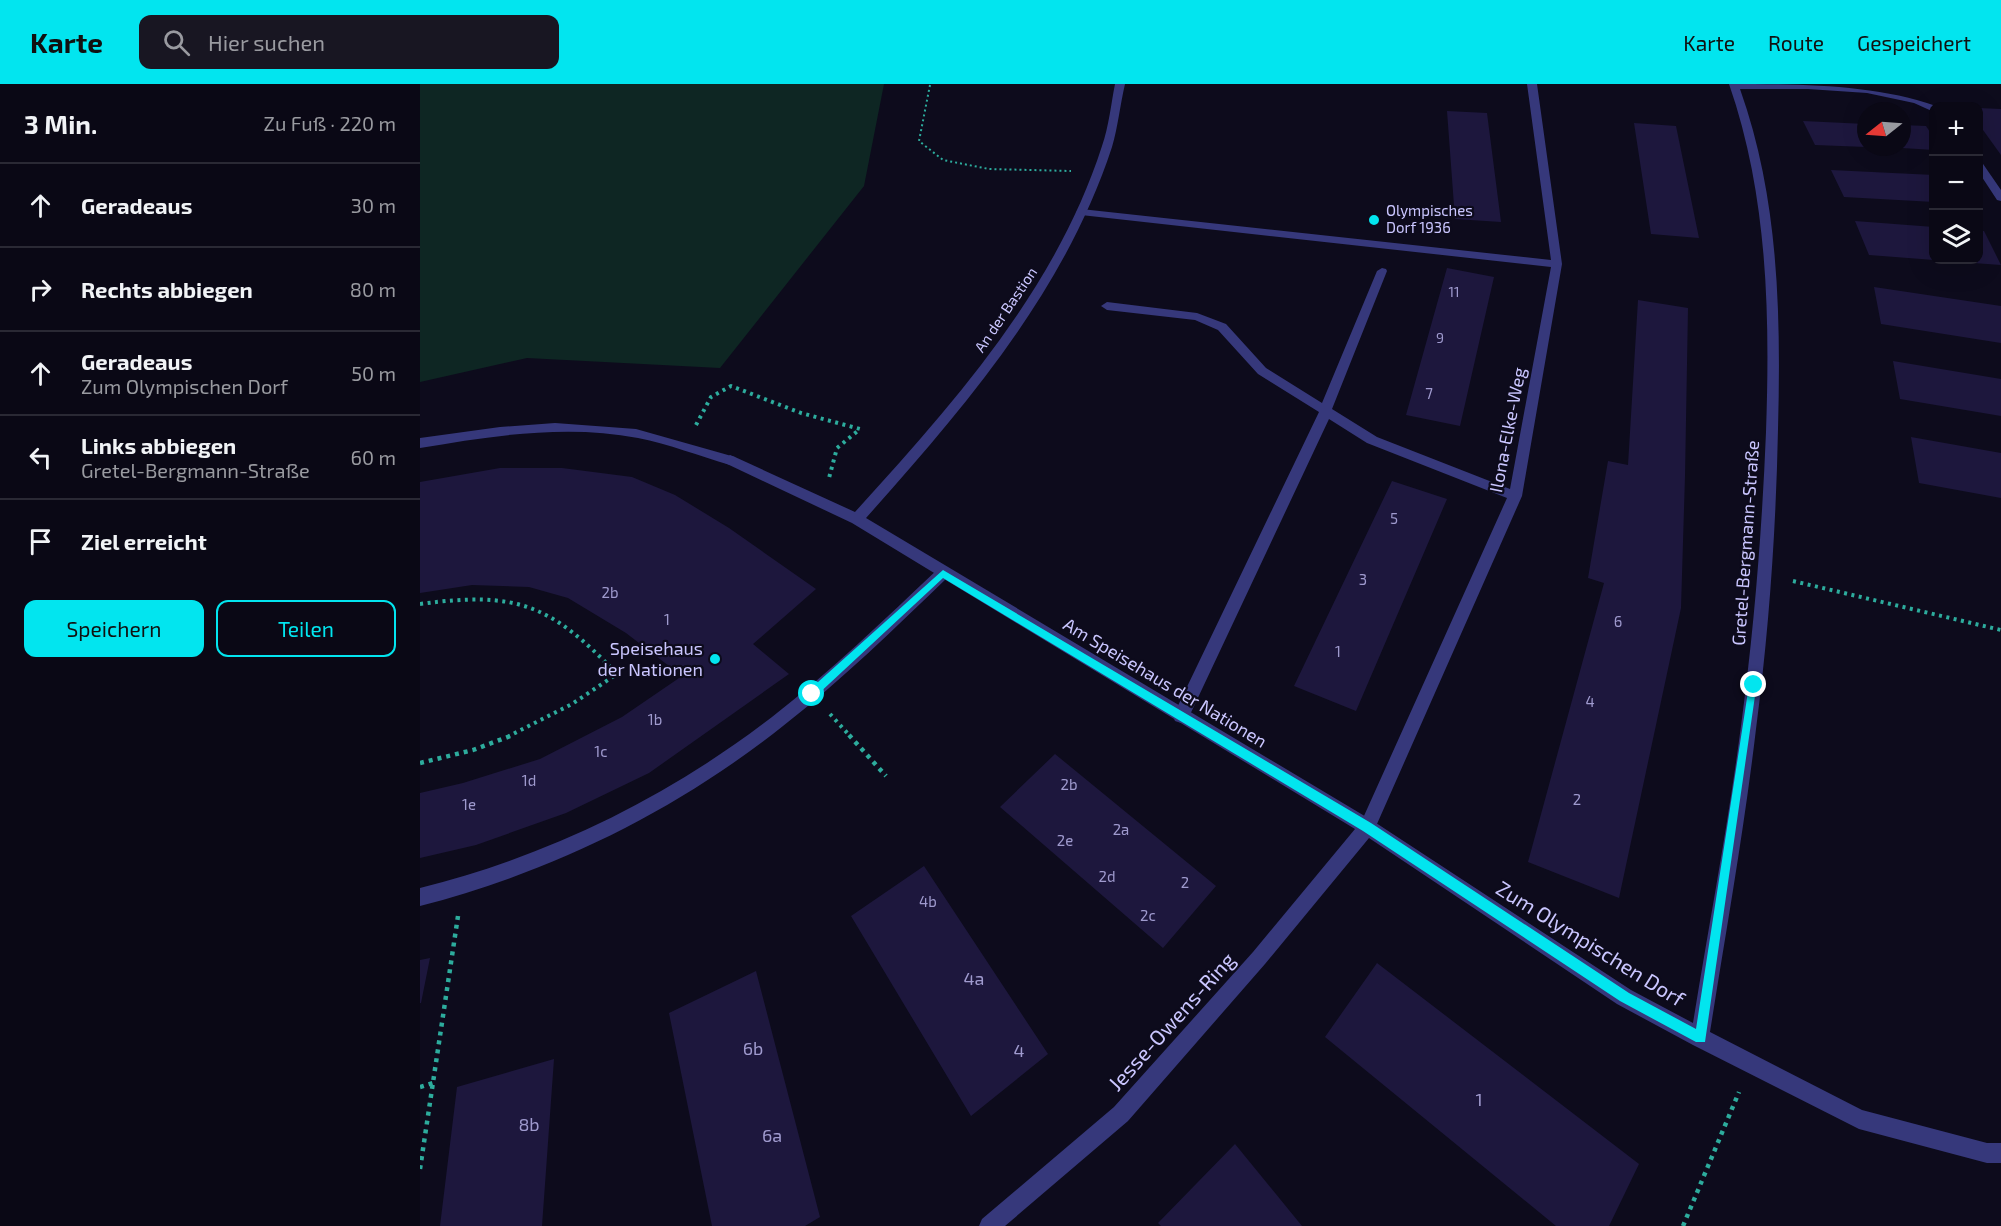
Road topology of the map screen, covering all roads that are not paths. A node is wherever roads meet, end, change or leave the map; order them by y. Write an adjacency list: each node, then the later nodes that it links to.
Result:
1 (1120, 84): 7 (street, An der Bastion)
2 (1532, 84): 8 (street, Ilona-Elke-Weg)
3 (1734, 85): 4 (street); 18 (street, Gretel-Bergmann-Straße)
4 (1929, 107)
5 (1983, 171): 6 (street)
6 (2001, 198)
7 (1081, 212): 8 (street); 13 (street, An der Bastion)
8 (1557, 264): 12 (street, Ilona-Elke-Weg)
9 (1382, 271): 15 (street)
10 (1107, 306): 12 (street)
11 (420, 443): 13 (street, Am Speisehaus der Nationen)
12 (1515, 496): 16 (street, Ilona-Elke-Weg)
13 (857, 519): 14 (street, Am Speisehaus der Nationen)
14 (943, 573): 15 (street, Am Speisehaus der Nationen); 17 (street)
15 (1181, 716): 16 (street, Am Speisehaus der Nationen)
16 (1367, 827): 18 (street, Zum Olympischen Dorf); 20 (street, Jesse-Owens-Ring)
17 (420, 897)
18 (1700, 1038): 19 (street, Zum Olympischen Dorf)
19 (2001, 1153)
20 (989, 1226)

